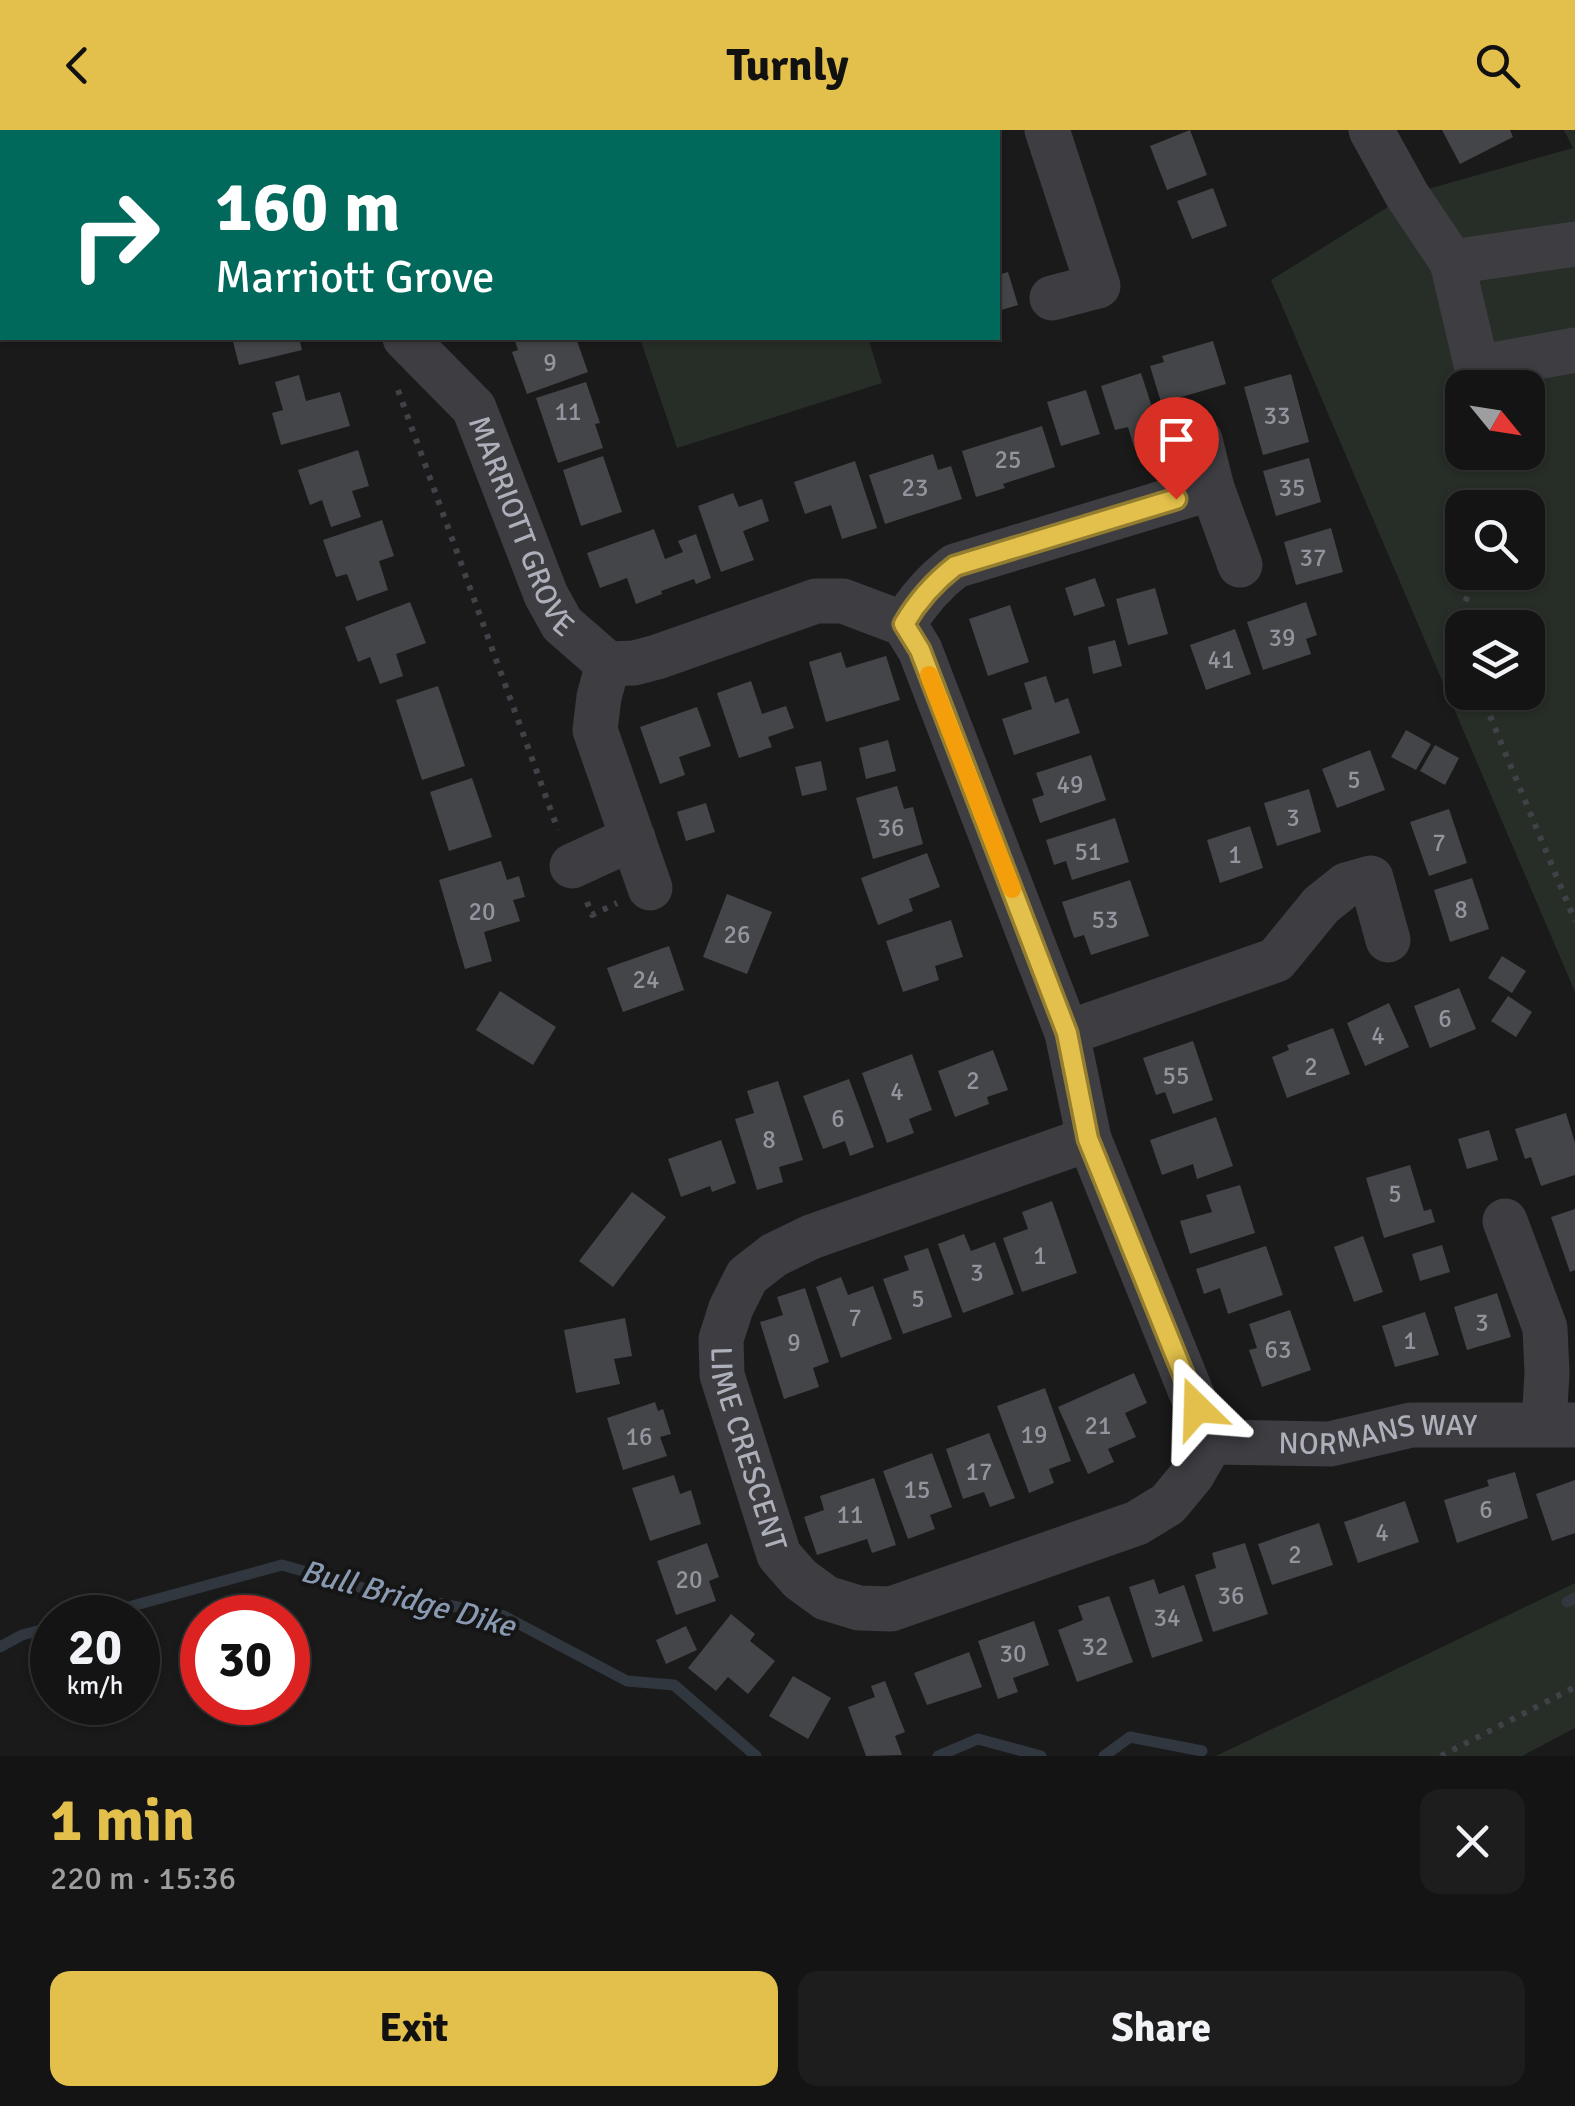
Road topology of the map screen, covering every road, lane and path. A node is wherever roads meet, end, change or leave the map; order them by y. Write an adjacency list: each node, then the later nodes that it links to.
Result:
1 (1047, 130): 5 (street)
2 (1372, 130): 4 (street)
3 (1575, 244): 4 (street)
4 (1452, 262): 6 (street)
5 (1052, 298)
6 (1575, 350)
7 (399, 356): 12 (street, MARRIOTT GROVE); 15 (path)
8 (1200, 440): 9 (street)
9 (1212, 488): 10 (street); 11 (street)
10 (1240, 565)
11 (904, 624): 12 (street, MARRIOTT GROVE); 19 (street)
12 (608, 664): 14 (street, MARRIOTT GROVE)
13 (1487, 710): 17 (path)
14 (633, 838): 15 (street); 16 (street, MARRIOTT GROVE)
15 (572, 866): 16 (path)
16 (650, 888)
17 (1575, 921)
18 (1388, 940): 19 (street)
19 (1067, 1033): 20 (street)
20 (1088, 1139): 23 (street); 23 (street, LIME CRESCENT)
21 (1504, 1221): 22 (street, NORMANS WAY)
22 (1560, 1425): 23 (street, NORMANS WAY)
23 (1211, 1442)
24 (1575, 1687): 25 (path)
25 (1441, 1756)

